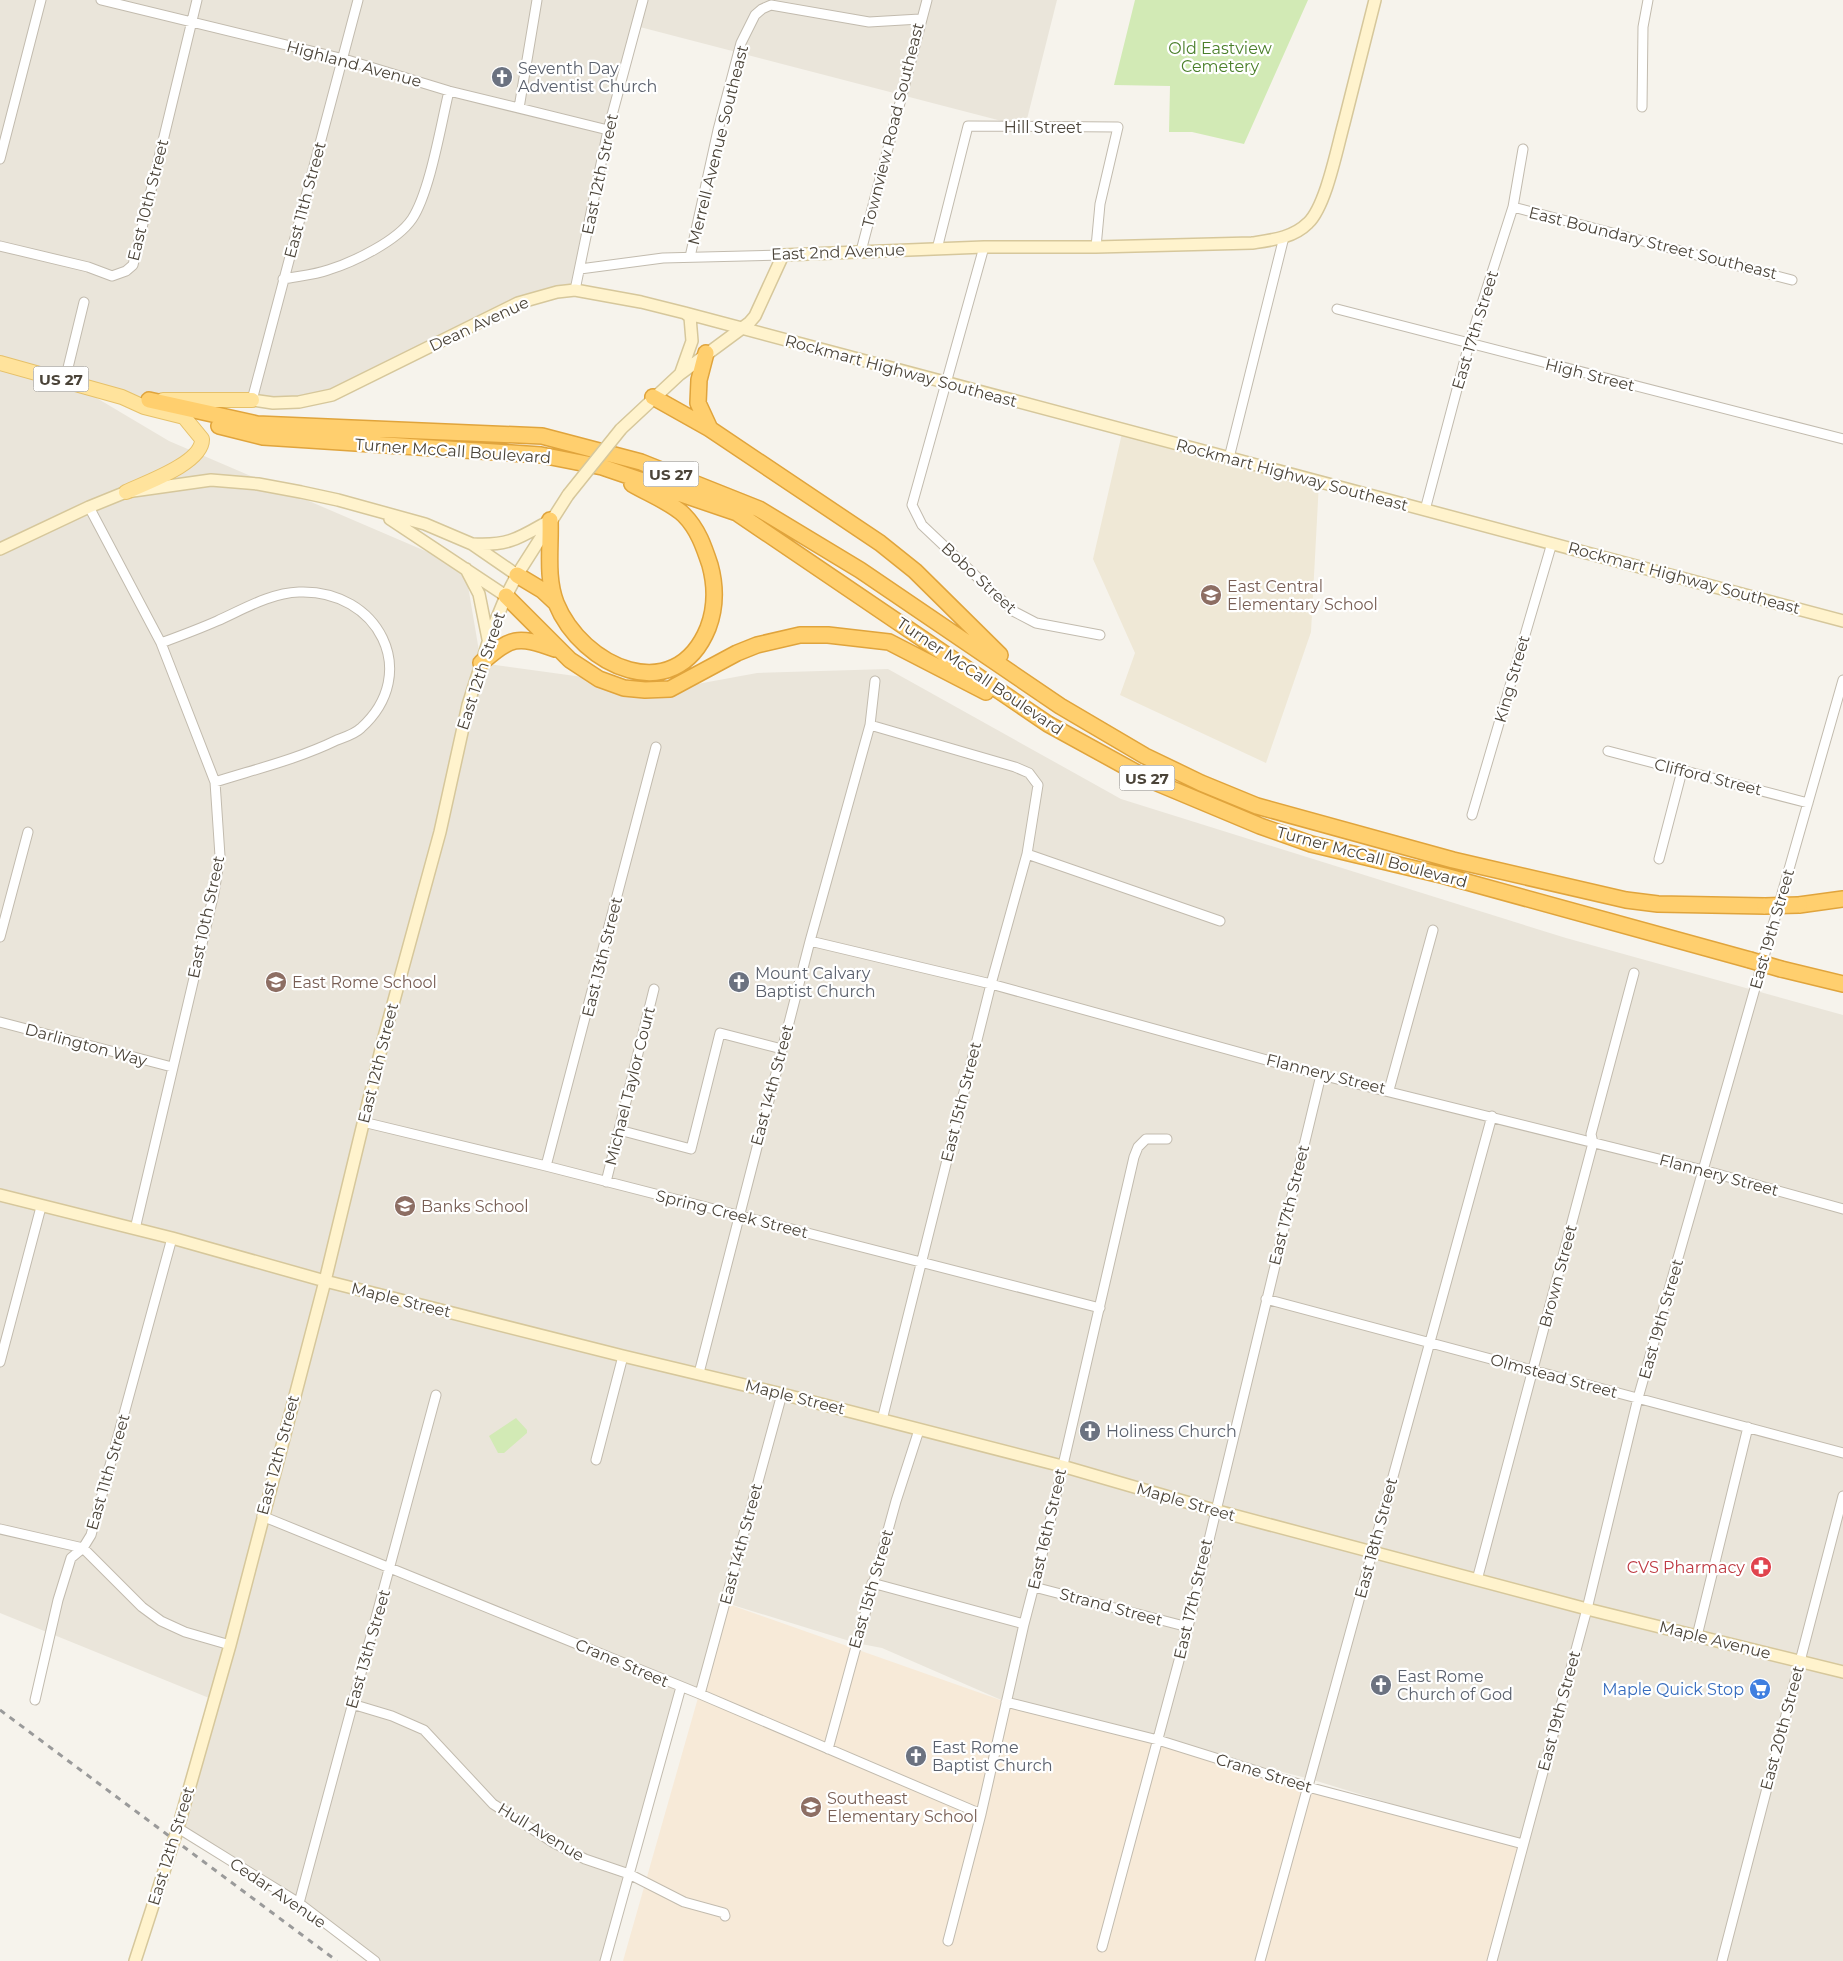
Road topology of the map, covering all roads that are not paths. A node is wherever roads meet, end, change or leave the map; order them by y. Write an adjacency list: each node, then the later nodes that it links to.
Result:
1 (41, 0): 18 (street)
2 (101, 0): 11 (street, Highland Avenue)
3 (197, 0): 11 (street, East 10th Street)
4 (358, 0): 12 (street, East 11th Street)
5 (537, 0): 15 (street)
6 (642, 0): 16 (street, East 12th Street)
7 (927, 0): 10 (street, Townview Road Southeast)
8 (1375, 0): 20 (main road, East 2nd Avenue)
9 (1648, 0): 14 (street)
10 (920, 19): 25 (street, Townview Road Southeast); 27 (street, Merrell Avenue Southeast)
11 (191, 23): 12 (street, Highland Avenue); 21 (street, East 10th Street)
12 (344, 59): 13 (street, Highland Avenue); 29 (street, East 11th Street)
13 (449, 90): 15 (street, Highland Avenue); 29 (street)
14 (1642, 107)
15 (519, 108): 16 (street, Highland Avenue)
16 (608, 130): 28 (street, East 12th Street)
17 (1523, 149): 19 (street, East 17th Street)
18 (0, 159)
19 (1513, 207): 30 (street, East Boundary Street Southeast); 36 (street, East 17th Street)
20 (1284, 237): 23 (main road, East 2nd Avenue); 49 (street)
21 (0, 246)
22 (984, 246): 23 (main road, East 2nd Avenue); 24 (main road, East 2nd Avenue); 41 (street)
23 (1096, 248): 24 (street, Hill Street)
24 (937, 249): 25 (main road, East 2nd Avenue)
25 (861, 251): 26 (main road, East 2nd Avenue)
26 (783, 255): 27 (street, East 2nd Avenue); 35 (main road, East 12th Street)
27 (690, 257): 28 (street, East 2nd Avenue)
28 (580, 269): 31 (street, East 12th Street)
29 (283, 279): 45 (street, East 11th Street)
30 (1792, 280)
31 (575, 290): 34 (main road, Dean Avenue); 45 (main road, Dean Avenue)
32 (84, 302): 40 (street)
33 (1337, 308): 36 (street, High Street)
34 (685, 314): 35 (main road, Dean Avenue); 39 (main road)
35 (742, 329): 37 (main road, East 12th Street); 41 (main road, Rockmart Highway Southeast)
36 (1470, 344): 48 (street, High Street); 53 (street, East 17th Street)
37 (706, 353): 39 (main road, East 12th Street); 47 (highway)
38 (0, 362): 40 (main road, Turner McCall Boulevard / US 27)
39 (680, 374): 43 (main road, East 12th Street)
40 (65, 380): 42 (main road, Turner McCall Boulevard / US 27)
41 (948, 382): 49 (main road, Rockmart Highway Southeast); 64 (street, Bobo Street)
42 (122, 397): 44 (main road, Turner McCall Boulevard / US 27); 46 (main road, Turner McCall Boulevard / US 27)
43 (653, 397): 47 (highway); 55 (main road, East 12th Street, bridge)
44 (149, 400): 45 (main road); 69 (highway, Turner McCall Boulevard / US 27)
45 (252, 400)
46 (184, 417): 50 (highway, Turner McCall Boulevard / US 27); 51 (main road)
47 (710, 429): 69 (highway)
48 (1843, 438)
49 (1229, 458): 53 (main road, Rockmart Highway Southeast)
50 (602, 467): 62 (highway); 72 (highway, Turner McCall Boulevard / US 27)
51 (126, 492): 52 (main road); 54 (main road)
52 (90, 507): 58 (main road); 66 (street, East 10th Street)
53 (1425, 510): 56 (main road, Rockmart Highway Southeast)
54 (382, 514): 57 (main road); 59 (main road)
55 (550, 520): 57 (main road); 60 (main road, East 12th Street); 62 (highway)
56 (1552, 543): 63 (main road, Rockmart Highway Southeast); 79 (street, King Street)
57 (472, 544): 60 (main road)
58 (0, 549)
59 (465, 568): 61 (main road); 65 (main road)
60 (517, 574): 61 (main road, East 12th Street); 62 (highway)
61 (506, 596): 65 (main road, East 12th Street); 67 (highway)
62 (556, 603)
63 (1843, 621)
64 (1100, 635)
65 (489, 640): 68 (main road, East 12th Street)
66 (161, 643): 77 (street, East 10th Street); 77 (street)
67 (560, 650): 68 (highway); 72 (highway)
68 (481, 663): 98 (main road, East 12th Street)
69 (1022, 678): 83 (highway, Turner McCall Boulevard / US 27, bridge)
70 (1843, 680): 78 (street, East 19th Street)
71 (875, 681): 73 (street, East 14th Street)
72 (1048, 724): 90 (highway, Turner McCall Boulevard / US 27, bridge)
73 (870, 725): 81 (street, East 15th Street); 87 (street, East 14th Street)
74 (656, 747): 102 (street, East 13th Street)
75 (1608, 751): 76 (street, Clifford Street)
76 (1682, 771): 78 (street, Clifford Street); 82 (street)
77 (215, 782): 94 (street, East 10th Street)
78 (1808, 802): 103 (street, East 19th Street)
79 (1472, 815)
80 (28, 832): 86 (street)
81 (1027, 854): 84 (street); 89 (street, East 15th Street)
82 (1659, 859)
83 (1843, 899)
84 (1220, 921)
85 (1433, 930): 96 (street)
86 (0, 937)
87 (810, 941): 89 (street, Flannery Street); 93 (street, East 14th Street)
88 (1634, 973): 101 (street, Brown Street)
89 (991, 984): 95 (street, Flannery Street); 111 (street, East 15th Street)
90 (1843, 984)
91 (654, 989): 99 (street, Michael Taylor Court)
92 (0, 1022): 94 (street, Darlington Way)
93 (782, 1049): 99 (street); 108 (street, East 14th Street)
94 (172, 1067): 109 (street, East 10th Street)
95 (1321, 1075): 96 (street, Flannery Street); 113 (street, East 17th Street)
96 (1389, 1090): 97 (street, Flannery Street)
97 (1492, 1116): 101 (street, Flannery Street); 115 (street, East 18th Street)
98 (363, 1122): 102 (street, Spring Creek Street); 112 (main road, East 12th Street)
99 (619, 1130): 104 (street, Michael Taylor Court)
100 (1166, 1139): 114 (street, East 16th Street)
101 (1593, 1143): 103 (street, Flannery Street); 118 (street, Brown Street)
102 (546, 1166): 104 (street, Spring Creek Street)
103 (1703, 1170): 107 (street, Flannery Street); 122 (street, East 19th Street)
104 (606, 1182): 108 (street, Spring Creek Street)
105 (0, 1195): 106 (main road, Maple Street)
106 (41, 1207): 109 (main road, Maple Street); 117 (street)
107 (1843, 1209)
108 (738, 1216): 111 (street, Spring Creek Street); 119 (street, East 14th Street)
109 (135, 1229): 110 (main road, Maple Street)
110 (172, 1238): 112 (main road, Maple Street); 133 (street, East 11th Street)
111 (921, 1263): 114 (street, Spring Creek Street); 123 (street, East 15th Street)
112 (325, 1281): 116 (main road, Maple Street); 131 (main road, East 12th Street)
113 (1266, 1299): 115 (street, Olmstead Street); 130 (street, East 17th Street)
114 (1100, 1308): 128 (street, East 16th Street)
115 (1430, 1343): 118 (street, Olmstead Street); 134 (street, East 18th Street)
116 (623, 1356): 119 (main road, Maple Street); 127 (street)
117 (0, 1362)
118 (1533, 1370): 122 (street, Olmstead Street); 136 (street, Brown Street)
119 (699, 1373): 120 (main road, Maple Street)
120 (782, 1394): 123 (main road, Maple Street); 147 (street, East 14th Street)
121 (436, 1395): 135 (street, East 13th Street)
122 (1638, 1398): 124 (street, Olmstead Street); 139 (street, East 19th Street)
123 (882, 1420): 125 (main road, Maple Street)
124 (1748, 1428): 126 (street, Olmstead Street); 142 (street)
125 (919, 1430): 128 (main road, Maple Street); 137 (street, East 15th Street)
126 (1843, 1453)
127 (596, 1460)
128 (1062, 1466): 130 (main road, Maple Street); 138 (street, East 16th Street)
129 (1843, 1496): 144 (street, East 20th Street)
130 (1214, 1510): 134 (main road, Maple Street); 141 (street, East 17th Street)
131 (262, 1516): 135 (street, Crane Street); 143 (main road, East 12th Street)
132 (0, 1529): 133 (street)
133 (83, 1548): 143 (street); 148 (street, East 11th Street)
134 (1372, 1552): 136 (main road, Maple Street); 153 (street, East 18th Street)
135 (391, 1567): 146 (street, Crane Street); 150 (street, East 13th Street)
136 (1477, 1580): 139 (main road, Maple Street)
137 (872, 1584): 140 (street); 152 (street, East 15th Street)
138 (1034, 1586): 140 (street, East 16th Street); 141 (street, Strand Street)
139 (1587, 1609): 142 (main road, Maple Avenue); 156 (street, East 19th Street)
140 (1024, 1624): 149 (street, East 16th Street)
141 (1188, 1627): 151 (street, East 17th Street)
142 (1697, 1636): 144 (main road, Maple Avenue)
143 (230, 1644): 155 (main road, East 12th Street)
144 (1800, 1661): 145 (main road, Maple Avenue); 167 (street, East 20th Street)
145 (1843, 1672)
146 (681, 1688): 147 (street, Crane Street); 157 (street)
147 (700, 1694): 152 (street, Crane Street)
148 (34, 1700)
149 (1006, 1702): 151 (street, Crane Street); 154 (street, East 16th Street)
150 (352, 1704): 157 (street, Hull Avenue); 158 (street, East 13th Street)
151 (1158, 1740): 153 (street, Crane Street); 161 (street, East 17th Street)
152 (828, 1749): 154 (street, Crane Street)
153 (1308, 1787): 156 (street, Crane Street); 165 (street, East 18th Street)
154 (981, 1814): 160 (street, East 16th Street)
155 (178, 1828): 158 (street, Cedar Avenue); 162 (main road, East 12th Street)
156 (1523, 1844): 166 (street, East 19th Street)
157 (629, 1874): 159 (street, Hull Avenue); 164 (street)
158 (299, 1903): 163 (street, Cedar Avenue)
159 (725, 1916)
160 (948, 1942)
161 (1102, 1947)
162 (135, 1961)
163 (375, 1961)
164 (605, 1961)
165 (1260, 1961)
166 (1492, 1961)
167 (1722, 1961)

